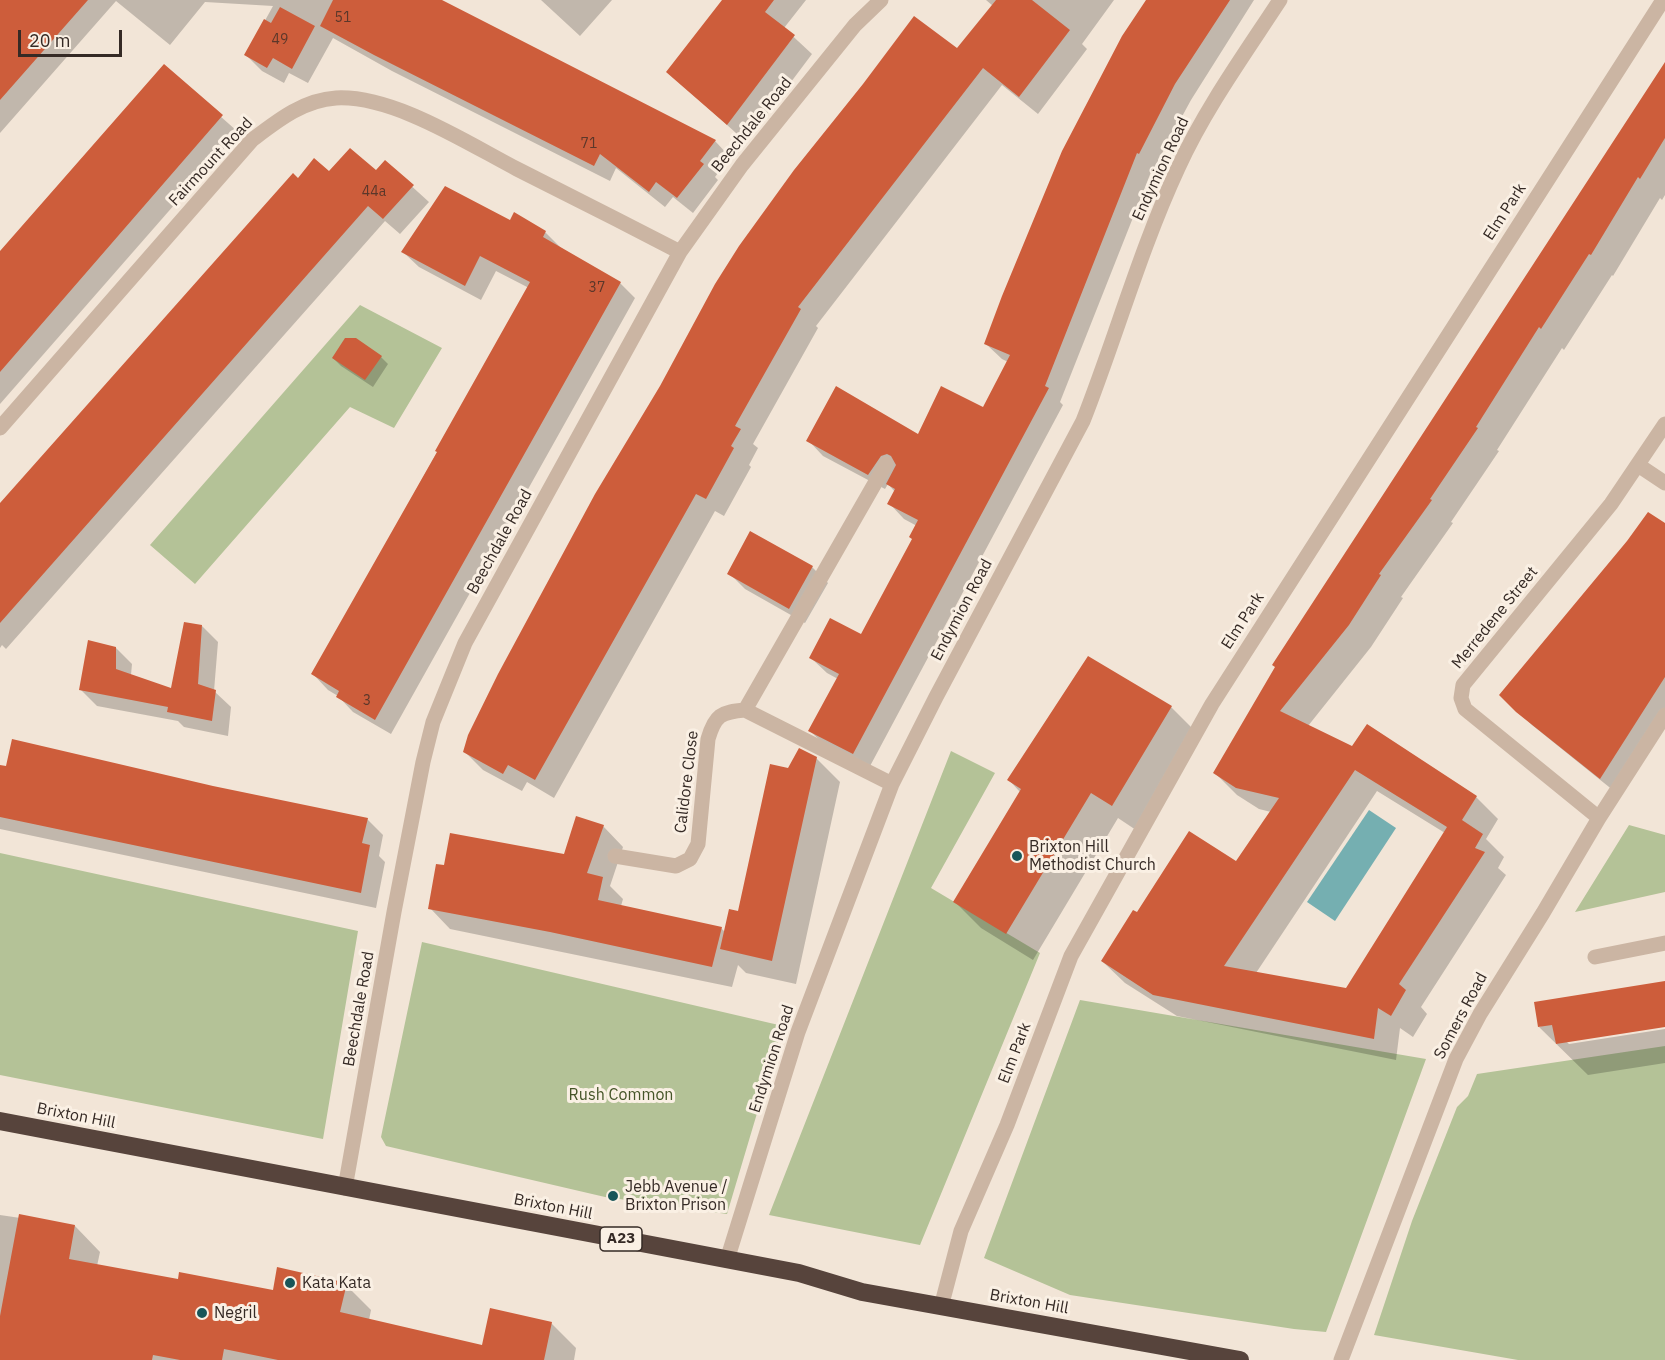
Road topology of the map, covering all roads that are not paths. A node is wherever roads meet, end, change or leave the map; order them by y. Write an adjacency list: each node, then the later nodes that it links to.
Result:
1 (881, 0): 4 (street, Beechdale Road)
2 (1280, 0): 12 (street, Endymion Road)
3 (1663, 0): 20 (street, Elm Park)
4 (680, 252): 6 (street, Fairmount Road); 18 (street, Beechdale Road)
5 (1665, 424): 8 (street, Merredene Street)
6 (0, 428)
7 (886, 464): 10 (street)
8 (1638, 465): 9 (street); 13 (street, Merredene Street)
9 (1665, 483)
10 (745, 710): 12 (street); 14 (street, Calidore Close)
11 (1665, 715): 13 (street, Somers Road)
12 (892, 784): 19 (street, Endymion Road)
13 (1599, 818): 22 (street, Somers Road)
14 (615, 856)
15 (1665, 943): 16 (street)
16 (1595, 957)
17 (0, 1121): 18 (highway, Brixton Hill / A23)
18 (345, 1188): 19 (highway, Brixton Hill / A23)
19 (727, 1260): 20 (highway, Brixton Hill / A23)
20 (941, 1307): 21 (highway, Brixton Hill / A23)
21 (1240, 1360)
22 (1341, 1360)

